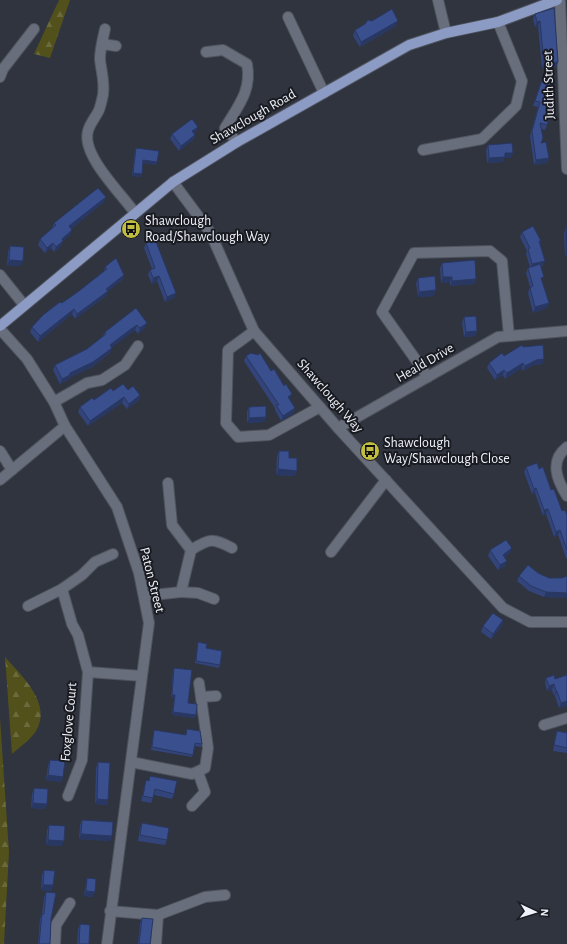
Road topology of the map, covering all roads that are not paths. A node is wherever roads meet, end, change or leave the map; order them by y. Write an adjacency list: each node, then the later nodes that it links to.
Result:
1 (438, 0): 7 (street)
2 (558, 0): 4 (main road, Shawclough Road); 13 (street, Judith Street)
3 (288, 17): 12 (street)
4 (498, 22): 7 (main road, Shawclough Road); 15 (street)
5 (105, 28): 8 (street)
6 (34, 29): 11 (street)
7 (446, 33): 12 (main road, Shawclough Road)
8 (102, 44): 9 (street); 18 (street)
9 (116, 46)
10 (206, 52): 14 (street)
11 (0, 77)
12 (324, 93): 14 (main road, Shawclough Road)
13 (566, 137): 16 (street, Judith Street)
14 (236, 142): 17 (main road, Shawclough Road)
15 (423, 150)
16 (567, 169)
17 (173, 182): 18 (main road, Shawclough Road); 22 (street, Shawclough Way)
18 (135, 213): 20 (main road, Shawclough Road)
19 (0, 275): 20 (street)
20 (24, 305): 21 (main road, Shawclough Road)
21 (0, 328): 27 (street, Paton Street)
22 (254, 331): 28 (street, Shawclough Way); 28 (street)
23 (567, 331): 24 (street, Heald Drive)
24 (508, 336): 26 (street, Heald Drive); 26 (street)
25 (138, 346): 27 (street)
26 (428, 377): 30 (street, Heald Drive)
27 (54, 402): 29 (street, Paton Street)
28 (320, 407): 30 (street, Shawclough Way)
29 (65, 426): 33 (street); 44 (street, Paton Street)
30 (338, 428): 35 (street, Shawclough Way)
31 (567, 447): 37 (street)
32 (0, 451): 33 (street)
33 (12, 470): 34 (street)
34 (0, 480)
35 (386, 480): 40 (street); 47 (street, Shawclough Way)
36 (168, 483): 39 (street)
37 (567, 496)
38 (232, 548): 39 (street)
39 (191, 550): 43 (street)
40 (331, 552)
41 (113, 554): 42 (street)
42 (62, 589): 46 (street); 48 (street, Foxglove Court)
43 (181, 592): 44 (street); 45 (street)
44 (144, 596): 49 (street, Paton Street)
45 (214, 599)
46 (28, 606)
47 (567, 622)
48 (88, 672): 49 (street, Foxglove Court); 57 (street, Foxglove Court)
49 (142, 676): 55 (street, Paton Street)
50 (199, 683): 52 (street)
51 (216, 696): 52 (street)
52 (201, 697): 56 (street)
53 (567, 718): 54 (street)
54 (544, 726)
55 (131, 762): 56 (street); 61 (street, Paton Street)
56 (198, 772): 58 (street)
57 (68, 796)
58 (192, 806)
59 (225, 895): 62 (street)
60 (70, 903): 63 (street)
61 (110, 911): 62 (street); 64 (street, Paton Street)
62 (158, 915): 65 (street)
63 (55, 944)
64 (107, 944)
65 (156, 944)

